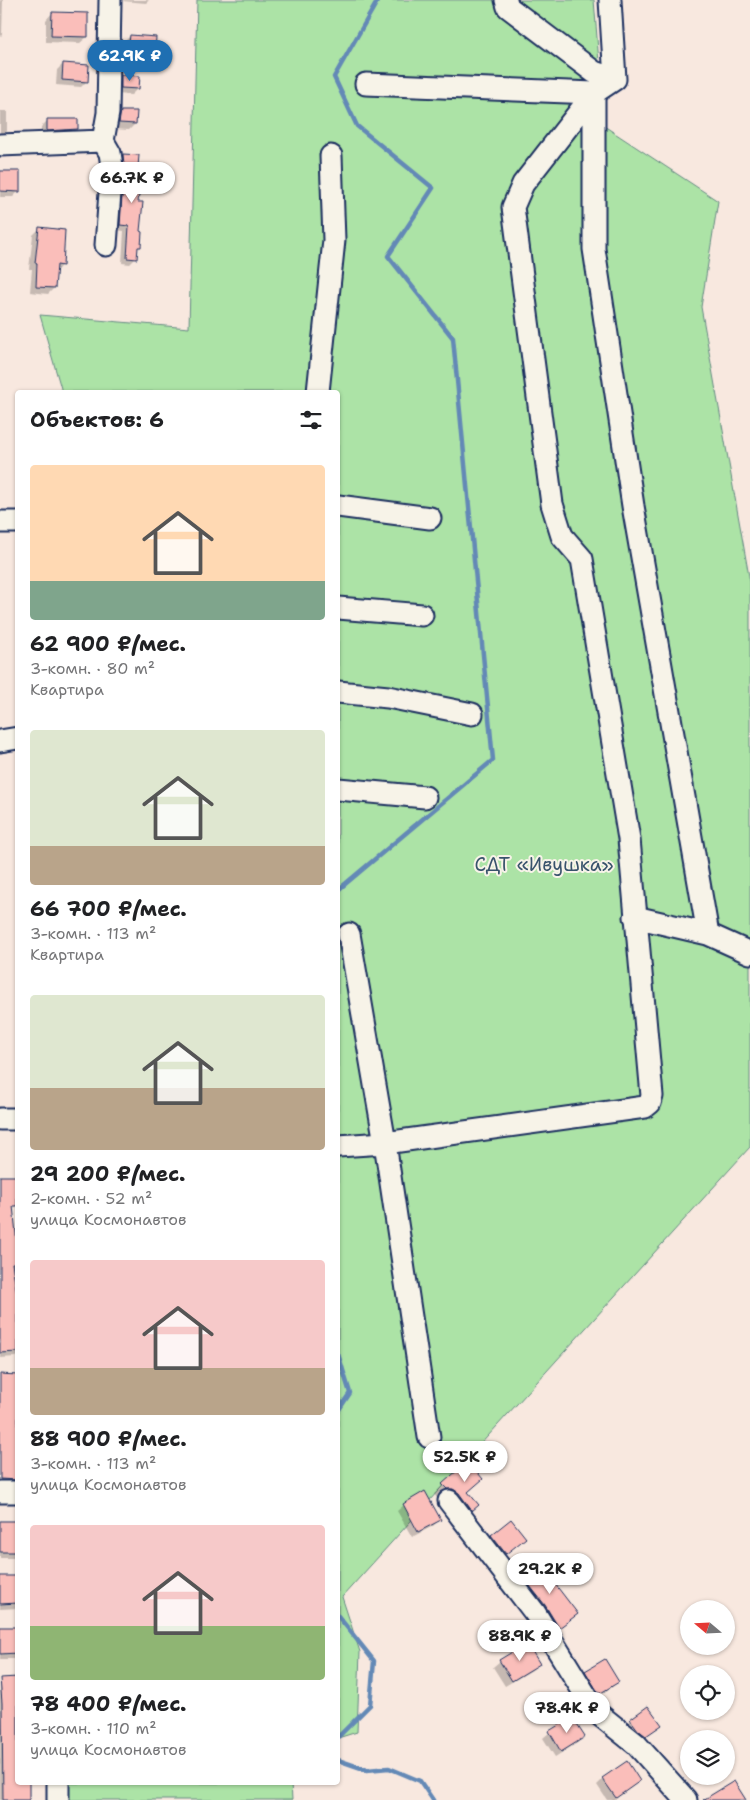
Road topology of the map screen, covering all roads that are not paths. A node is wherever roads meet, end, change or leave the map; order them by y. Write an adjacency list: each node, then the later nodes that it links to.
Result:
1 (110, 0): 7 (street)
2 (506, 0): 4 (street)
3 (610, 0): 4 (street)
4 (615, 79): 6 (street)
5 (366, 84): 6 (street)
6 (594, 93): 24 (street); 26 (street)
7 (103, 141): 8 (street); 10 (street)
8 (0, 145)
9 (331, 156): 11 (street)
10 (106, 245)
11 (318, 390)
12 (340, 506): 13 (street)
13 (430, 518)
14 (0, 522): 15 (street)
15 (15, 522)
16 (340, 608): 17 (street)
17 (422, 615)
18 (340, 692): 19 (street)
19 (472, 714)
20 (15, 738): 21 (street)
21 (0, 741)
22 (340, 789): 23 (street)
23 (425, 797)
24 (635, 916): 26 (street); 30 (street)
25 (350, 934): 30 (street)
26 (708, 934): 27 (street)
27 (750, 953)
28 (0, 1119): 29 (street)
29 (15, 1119)
30 (385, 1143): 31 (street); 32 (street)
31 (340, 1146)
32 (428, 1437)
33 (0, 1492): 34 (street)
34 (15, 1492)
35 (449, 1501): 38 (street)
36 (58, 1785): 37 (street)
37 (58, 1800)
38 (686, 1800)

